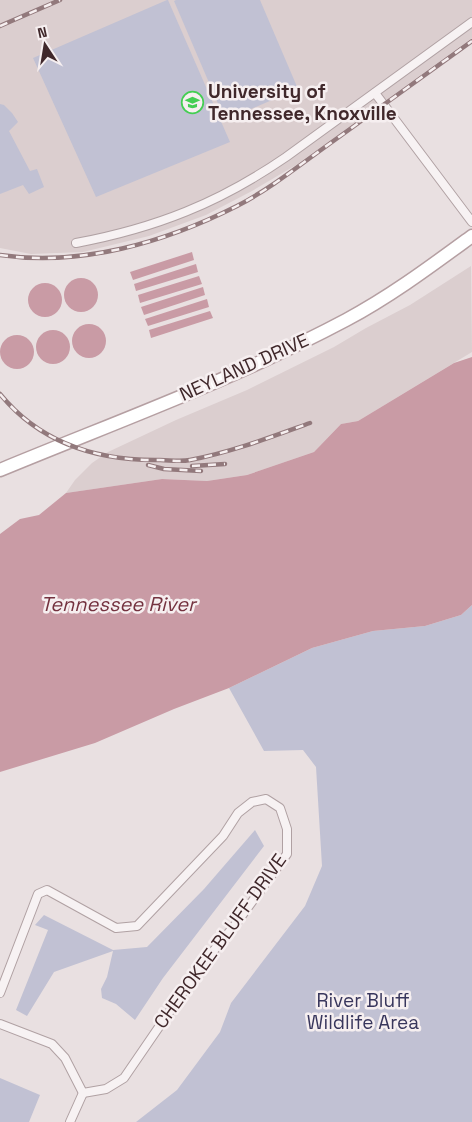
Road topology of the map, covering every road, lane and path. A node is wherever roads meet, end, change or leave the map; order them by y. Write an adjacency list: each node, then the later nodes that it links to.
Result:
1 (472, 22): 2 (street)
2 (375, 93): 3 (street); 5 (street)
3 (472, 222)
4 (472, 236): 6 (main road, NEYLAND DRIVE)
5 (76, 244)
6 (0, 470)
7 (0, 993): 9 (street, CHEROKEE BLUFF DRIVE)
8 (0, 1024): 9 (street)
9 (83, 1093): 10 (street)
10 (70, 1122)

